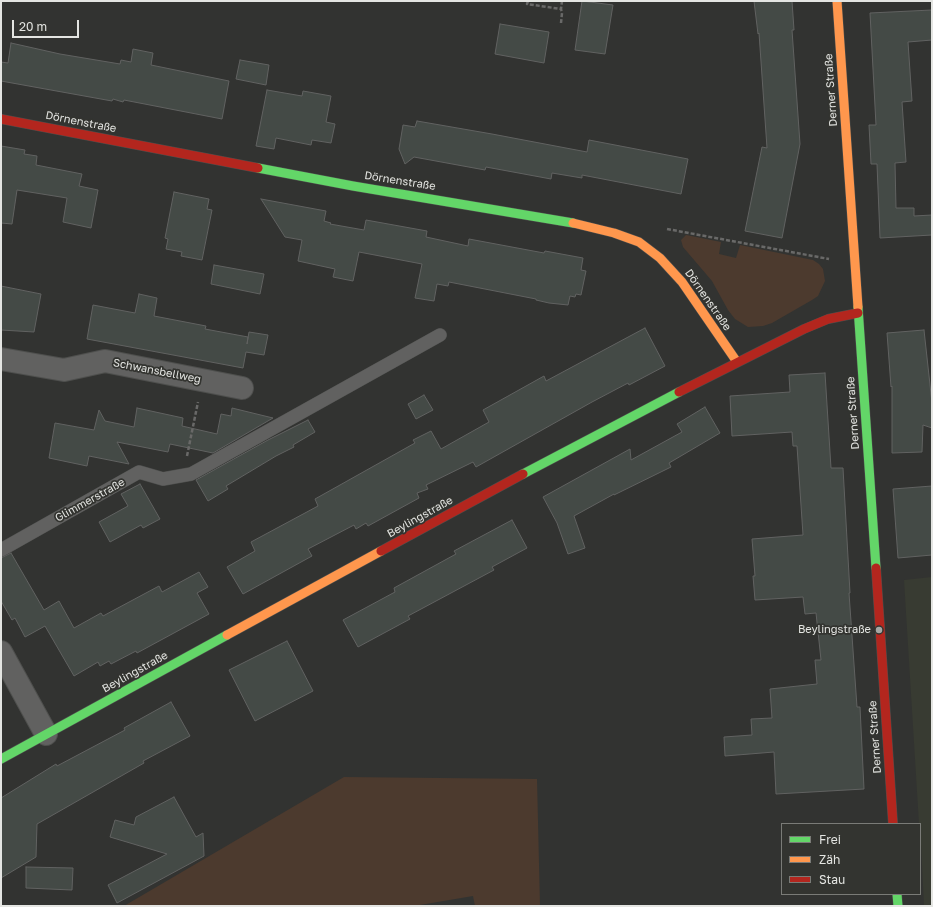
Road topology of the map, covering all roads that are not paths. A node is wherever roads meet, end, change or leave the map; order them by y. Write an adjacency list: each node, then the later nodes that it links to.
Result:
1 (836, 1): 3 (street, Derner Straße)
2 (1, 119): 6 (street, Dörnenstraße)
3 (858, 313): 6 (street, Beylingstraße); 12 (street, Derner Straße)
4 (440, 335): 8 (lane, Glimmerstraße)
5 (1, 359): 7 (street, Schwansbellweg)
6 (737, 362): 10 (street, Beylingstraße)
7 (242, 388)
8 (1, 550)
9 (1, 652): 10 (street)
10 (46, 734): 11 (street, Beylingstraße)
11 (1, 759)
12 (893, 823)
13 (897, 895): 14 (street)
14 (898, 906)

